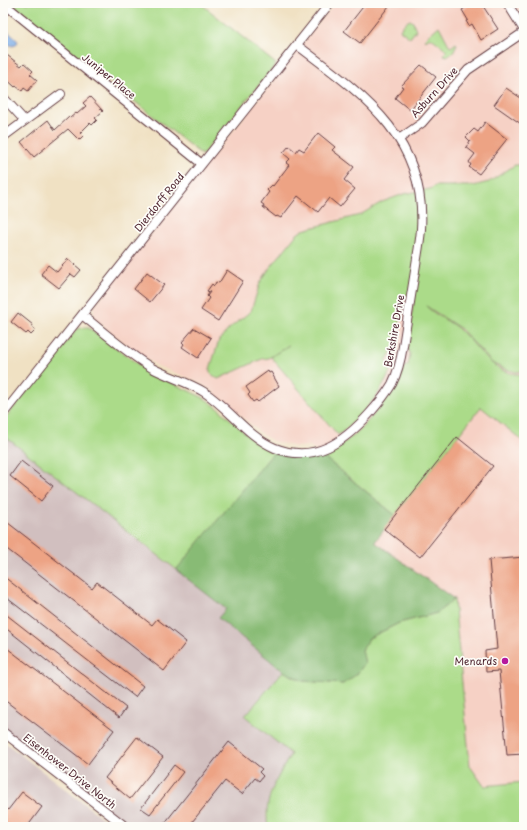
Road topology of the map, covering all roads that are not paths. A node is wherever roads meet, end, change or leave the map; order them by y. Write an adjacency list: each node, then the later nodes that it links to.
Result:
1 (3, 3): 11 (street, Juniper Place)
2 (330, 3): 5 (street, Dierdorff Road)
3 (506, 3): 4 (street)
4 (524, 31): 10 (street, Asburn Drive)
5 (297, 45): 10 (street, Berkshire Drive); 11 (street, Dierdorff Road)
6 (61, 94): 8 (street)
7 (3, 97): 8 (street)
8 (24, 120): 9 (street)
9 (3, 137)
10 (399, 139): 12 (street, Berkshire Drive)
11 (202, 164): 12 (street, Dierdorff Road)
12 (82, 316): 13 (street, Dierdorff Road)
13 (3, 414)
14 (3, 732): 15 (street, Eisenhower Drive North)
15 (126, 827)

